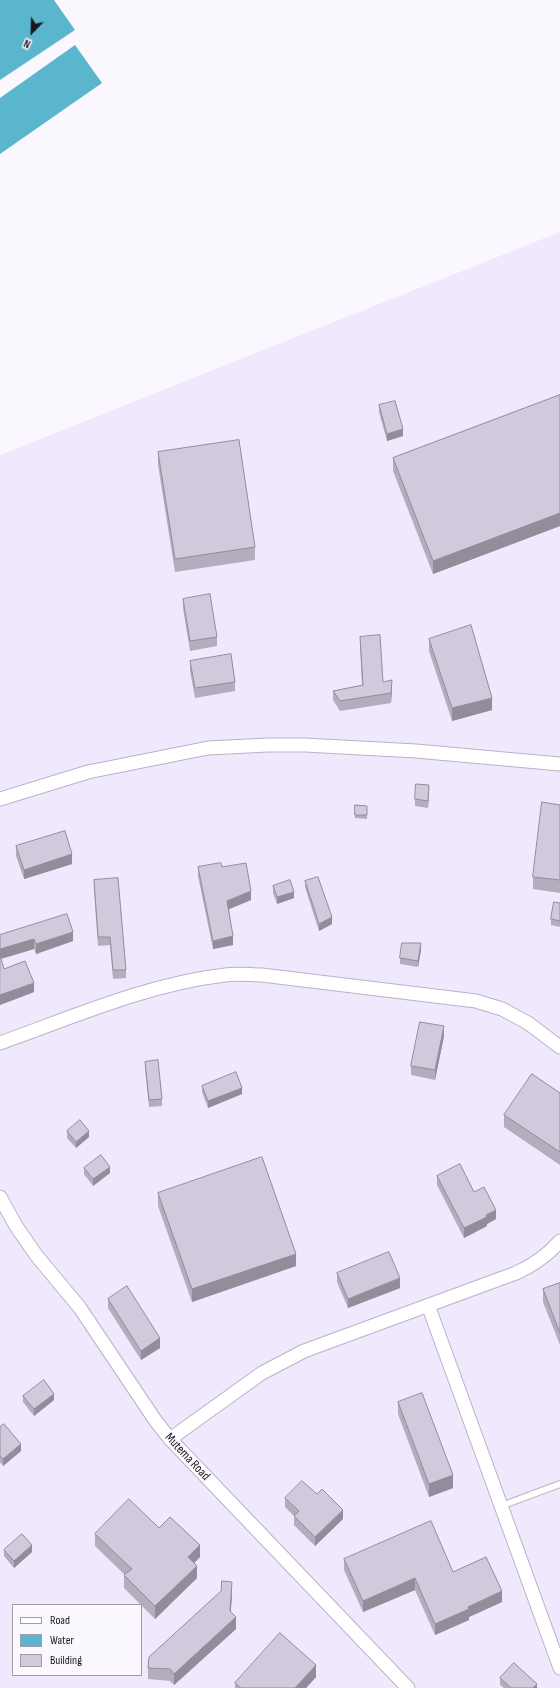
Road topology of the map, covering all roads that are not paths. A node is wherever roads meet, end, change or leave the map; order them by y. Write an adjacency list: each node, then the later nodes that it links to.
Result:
1 (560, 764): 2 (street)
2 (0, 799)
3 (0, 1043): 4 (street)
4 (560, 1047)
5 (0, 1197): 8 (street, Mutema Road)
6 (560, 1241): 7 (street)
7 (428, 1305): 8 (street); 10 (street)
8 (170, 1440): 12 (street, Mutema Road)
9 (560, 1484): 10 (lane)
10 (501, 1506): 11 (street)
11 (560, 1668)
12 (408, 1688)

